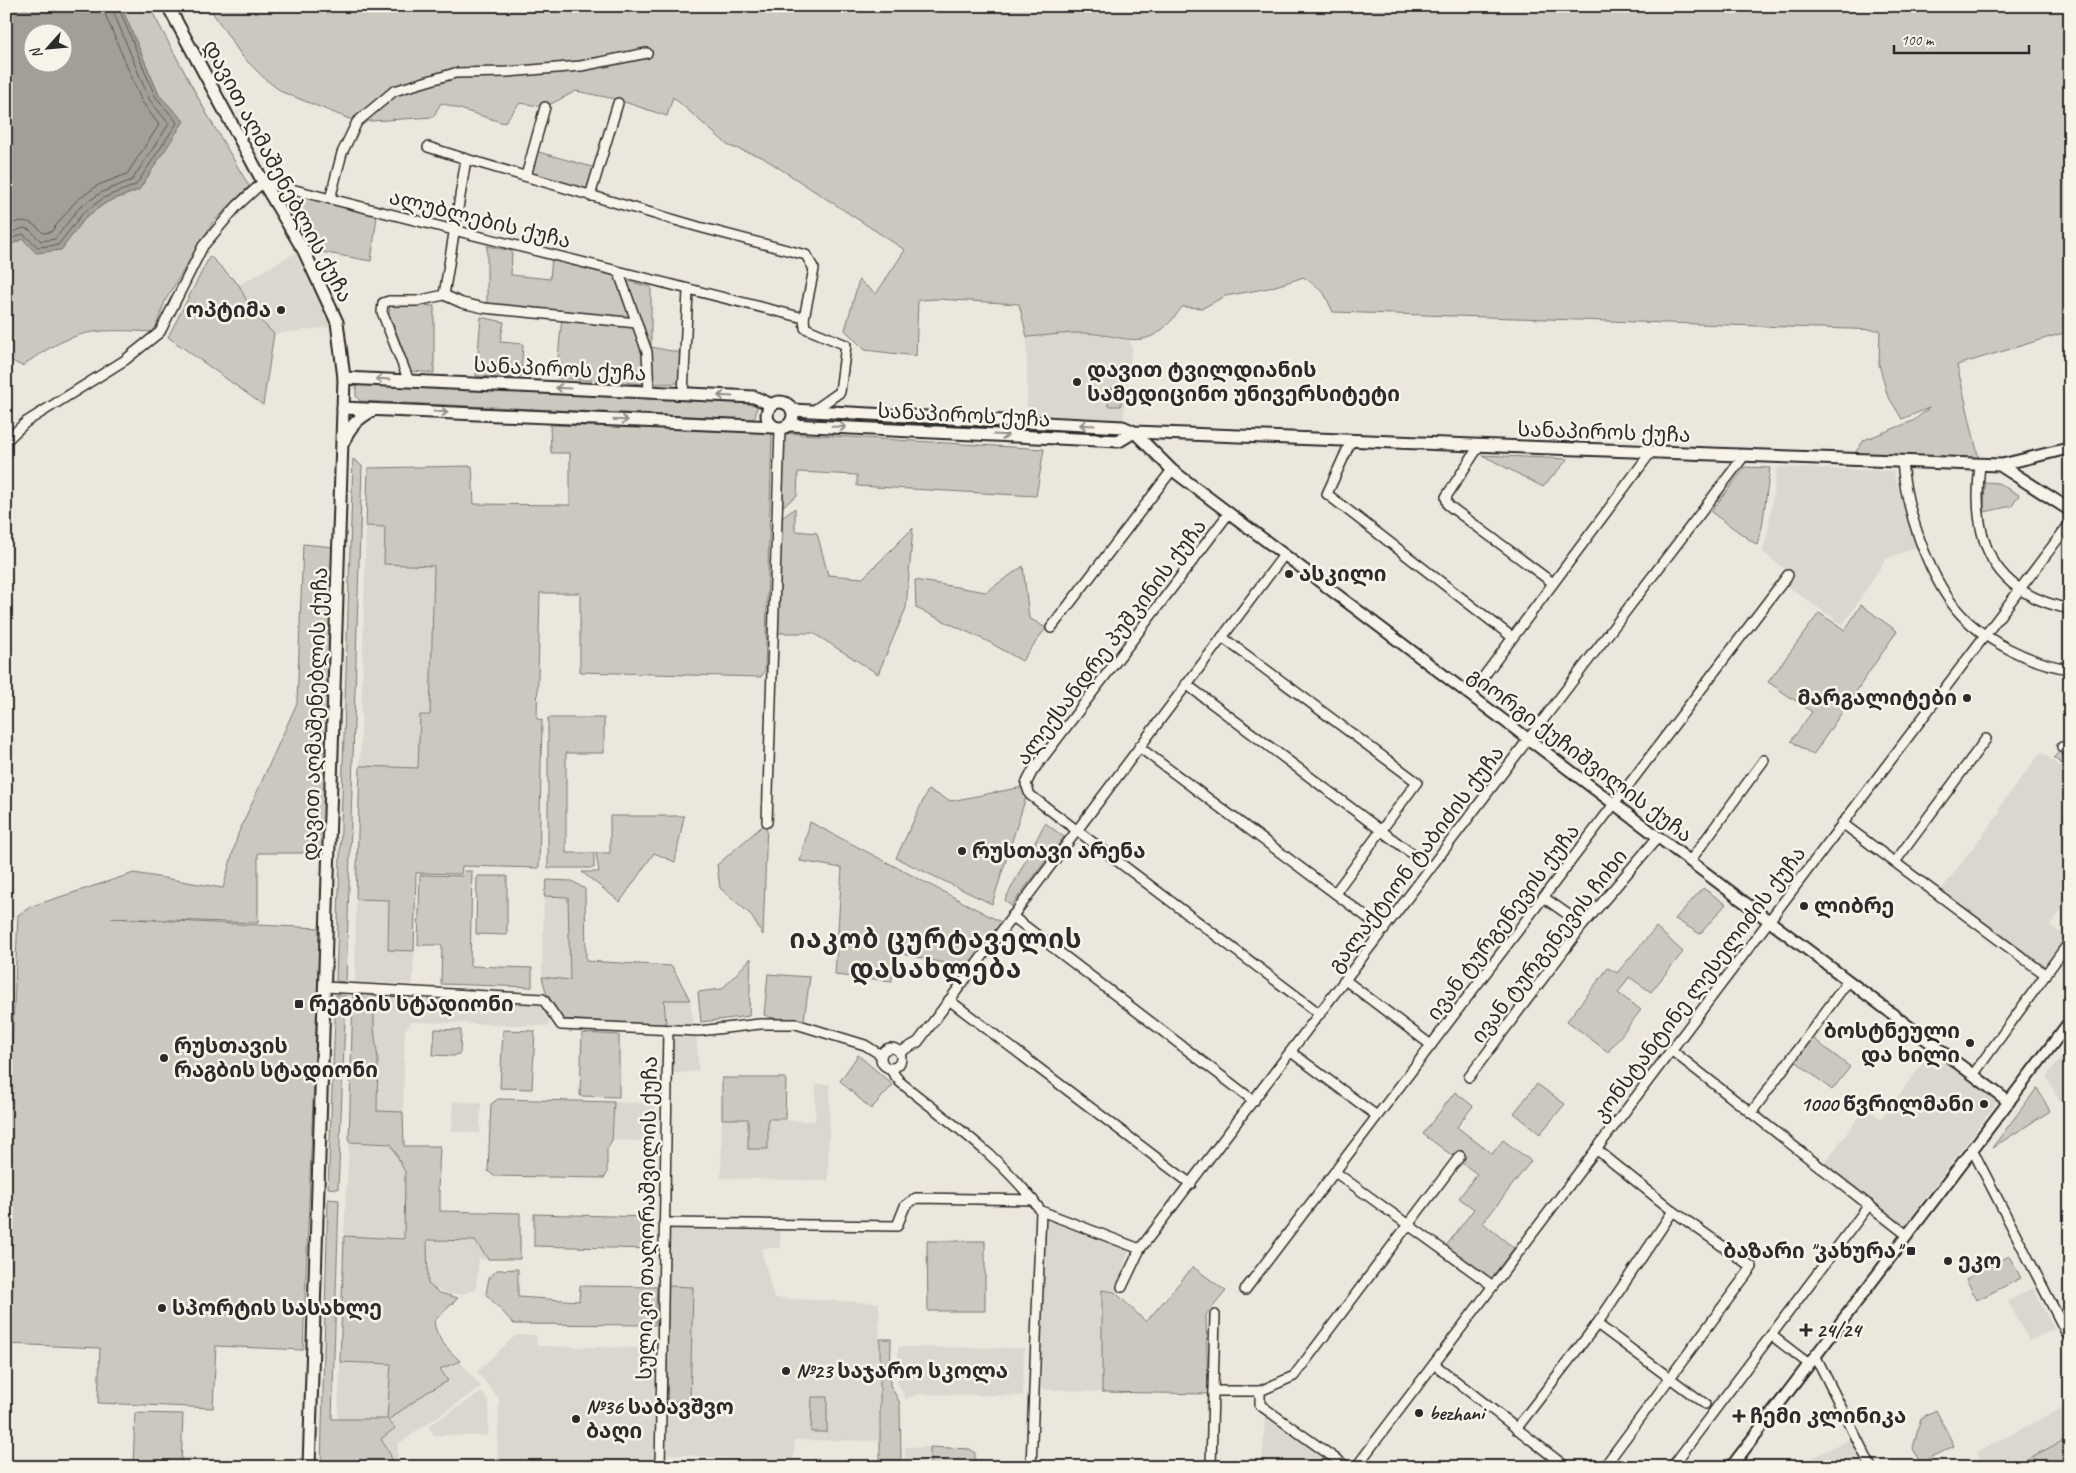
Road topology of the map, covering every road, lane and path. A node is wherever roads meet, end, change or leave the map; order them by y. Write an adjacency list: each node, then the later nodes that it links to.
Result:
1 (168, 6): 8 (main road, დავით აღმაშენებლის ქუჩა)
2 (647, 53): 10 (street)
3 (618, 103): 9 (street)
4 (545, 107): 7 (street)
5 (428, 147): 6 (street)
6 (466, 159): 7 (street); 11 (street)
7 (526, 176): 9 (street)
8 (263, 182): 10 (street, ალუბლების ქუჩა); 17 (main road, დავით აღმაშენებლის ქუჩა); 28 (street)
9 (590, 196): 15 (street)
10 (330, 198): 11 (street, ალუბლების ქუჩა)
11 (455, 230): 12 (street, ალუბლების ქუჩა); 14 (street)
12 (618, 272): 13 (street, ალუბლების ქუჩა); 16 (street)
13 (688, 291): 15 (street, ალუბლების ქუჩა); 20 (street)
14 (444, 295): 16 (street); 18 (street)
15 (804, 318): 25 (street)
16 (637, 323): 19 (street)
17 (344, 378): 18 (main road, სანაპიროს ქუჩა, one-way to 17); 22 (main road, დავით აღმაშენებლის ქუჩა)
18 (409, 381): 19 (main road, სანაპიროს ქუჩა, one-way to 18)
19 (650, 392): 20 (main road, სანაპიროს ქუჩა)
20 (683, 394): 21 (main road, სანაპიროს ქუჩა, one-way to 20)
21 (772, 405): 24 (main road); 26 (main road)
22 (343, 408): 23 (main road, სანაპიროს ქუჩა); 30 (main road, დავით აღმაშენებლის ქუჩა)
23 (375, 409): 26 (main road, სანაპიროს ქუჩა, one-way to 26); 30 (main road)
24 (792, 410): 25 (main road, სანაპიროს ქუჩა); 26 (main road)
25 (813, 411): 27 (main road, სანაპიროს ქუჩა, one-way to 25)
26 (781, 427): 27 (main road, სანაპიროს ქუჩა, one-way to 27); 59 (street)
27 (1134, 432): 29 (main road, სანაპიროს ქუჩა); 38 (street, გიორგი ქუჩიშვილის ქუჩა)
28 (6, 441)
29 (1351, 441): 31 (main road, სანაპიროს ქუჩა); 50 (street)
30 (342, 446): 77 (main road, დავით აღმაშენებლის ქუჩა)
31 (1479, 446): 33 (main road, სანაპიროს ქუჩა); 44 (street)
32 (2070, 448): 37 (street, სანაპიროს ქუჩა)
33 (1651, 452): 34 (main road, სანაპიროს ქუჩა); 44 (street)
34 (1744, 456): 35 (main road, სანაპიროს ქუჩა); 54 (street, გალაქტიონ ტაბიძის ქუჩა)
35 (1902, 462): 36 (main road, სანაპიროს ქუჩა); 48 (street)
36 (1980, 465): 37 (main road, სანაპიროს ქუჩა); 45 (street)
37 (2000, 466): 39 (main road)
38 (1172, 470): 40 (street, გიორგი ქუჩიშვილის ქუჩა); 47 (street)
39 (2070, 510)
40 (1229, 513): 42 (street, გიორგი ქუჩიშვილის ქუჩა); 61 (street, ალექსანდრე პუშკინის ქუჩა)
41 (2070, 523): 45 (street, კონსტანტინე ლესელიძის ქუჩა)
42 (1284, 554): 49 (street); 53 (street, გიორგი ქუჩიშვილის ქუჩა)
43 (1788, 575): 58 (street, ივან ტურგენევის ქუჩა)
44 (1553, 583): 50 (street)
45 (2018, 590): 46 (street); 48 (street, კონსტანტინე ლესელიძის ქუჩა)
46 (2070, 609)
47 (1051, 628)
48 (1984, 635): 51 (street); 60 (street, კონსტანტინე ლესელიძის ქუჩა)
49 (1222, 637): 52 (street); 62 (street)
50 (1512, 637): 53 (street)
51 (2070, 669)
52 (1186, 684): 56 (street); 62 (street)
53 (1470, 695): 54 (street, გიორგი ქუჩიშვილის ქუჩა)
54 (1529, 739): 58 (street, გიორგი ქუჩიშვილის ქუჩა); 66 (street, გალაქტიონ ტაბიძის ქუჩა)
55 (1986, 740): 65 (street)
56 (1139, 747): 61 (street); 67 (street)
57 (1764, 760): 64 (street)
58 (1614, 804): 63 (street, გიორგი ქუჩიშვილის ქუჩა); 68 (street, ივან ტურგენევის ქუჩა)
59 (767, 822)
60 (1842, 823): 65 (street); 70 (street, კონსტანტინე ლესელიძის ქუჩა)
61 (1076, 830): 69 (street); 79 (street)
62 (1381, 830): 66 (street); 67 (street)
63 (1658, 837): 64 (street, გიორგი ქუჩიშვილის ქუჩა); 71 (street, ივან ტურგენევის ჩიხი)
64 (1690, 861): 70 (street, გიორგი ქუჩიშვილის ქუჩა)
65 (1895, 862): 74 (street)
66 (1431, 868): 72 (street, გალაქტიონ ტაბიძის ქუჩა)
67 (1335, 893): 72 (street)
68 (1543, 897): 71 (street); 82 (street, ივან ტურგენევის ქუჩა)
69 (1012, 916): 78 (street); 90 (street)
70 (1769, 920): 76 (street, გიორგი ქუჩიშვილის ქუჩა); 83 (street, კონსტანტინე ლესელიძის ქუჩა)
71 (1583, 925): 89 (street, ივან ტურგენევის ჩიხი)
72 (1384, 930): 75 (street, გალაქტიონ ტაბიძის ქუჩა)
73 (2070, 941): 74 (street)
74 (2046, 974): 88 (street)
75 (1345, 980): 79 (street, გალაქტიონ ტაბიძის ქუჩა); 82 (street)
76 (1848, 981): 88 (street, გიორგი ქუჩიშვილის ქუჩა); 92 (street)
77 (325, 987): 81 (street); 121 (main road, დავით აღმაშენებლის ქუჩა)
78 (948, 1000): 84 (street); 98 (street)
79 (1320, 1014): 85 (street, გალაქტიონ ტაბიძის ქუჩა)
80 (2070, 1021): 91 (street)
81 (668, 1030): 86 (street); 103 (street, სულიკო თაღორაშვილის ქუჩა)
82 (1431, 1045): 93 (street, ივან ტურგენევის ქუჩა)
83 (1671, 1050): 92 (street); 94 (street, კონსტანტინე ლესელიძის ქუჩა)
84 (900, 1052): 86 (street); 87 (street)
85 (1291, 1052): 90 (street, გალაქტიონ ტაბიძის ქუჩა); 93 (street)
86 (881, 1055): 87 (street)
87 (890, 1068): 99 (street)
88 (1973, 1075): 91 (street, გიორგი ქუჩიშვილის ქუჩა)
89 (1469, 1077)
90 (1254, 1101): 98 (street, გალაქტიონ ტაბიძის ქუჩა)
91 (2009, 1102): 95 (street)
92 (1751, 1113): 100 (street)
93 (1377, 1116): 97 (street, ივან ტურგენევის ქუჩა)
94 (1596, 1149): 102 (street); 107 (street, კონსტანტინე ლესელიძის ქუჩა)
95 (1972, 1149): 105 (street); 113 (street)
96 (1460, 1156): 104 (street)
97 (1335, 1172): 104 (street); 109 (street, ივან ტურგენევის ქუჩა)
98 (1191, 1184): 106 (street, გალაქტიონ ტაბიძის ქუჩა)
99 (1033, 1200): 101 (street); 103 (street)
100 (1869, 1205): 105 (street); 112 (street)
101 (1040, 1210): 106 (street); 123 (street)
102 (1673, 1211): 111 (street); 116 (street)
103 (664, 1223): 122 (street, სულიკო თაღორაშვილის ქუჩა)
104 (1408, 1226): 107 (street); 117 (street)
105 (1907, 1235): 114 (street)
106 (1140, 1249): 108 (street, გალაქტიონ ტაბიძის ქუჩა)
107 (1493, 1286): 115 (street, კონსტანტინე ლესელიძის ქუჩა)
108 (1122, 1287)
109 (1245, 1290)
110 (1215, 1315): 118 (street)
111 (1597, 1324): 116 (street); 120 (street)
112 (1771, 1335): 114 (street); 129 (street)
113 (2070, 1340)
114 (1812, 1360): 130 (street); 131 (street)
115 (1434, 1364): 120 (street); 126 (street, კონსტანტინე ლესელიძის ქუჩა)
116 (1671, 1379): 119 (street); 128 (street)
117 (1260, 1390): 118 (street); 125 (street)
118 (1213, 1391): 124 (street)
119 (1705, 1404)
120 (1516, 1429): 127 (street)
121 (309, 1467)
122 (660, 1467)
123 (1032, 1467)
124 (1212, 1467)
125 (1347, 1467)
126 (1356, 1467)
127 (1566, 1467)
128 (1604, 1467)
129 (1673, 1467)
130 (1731, 1467)
131 (1871, 1467)

